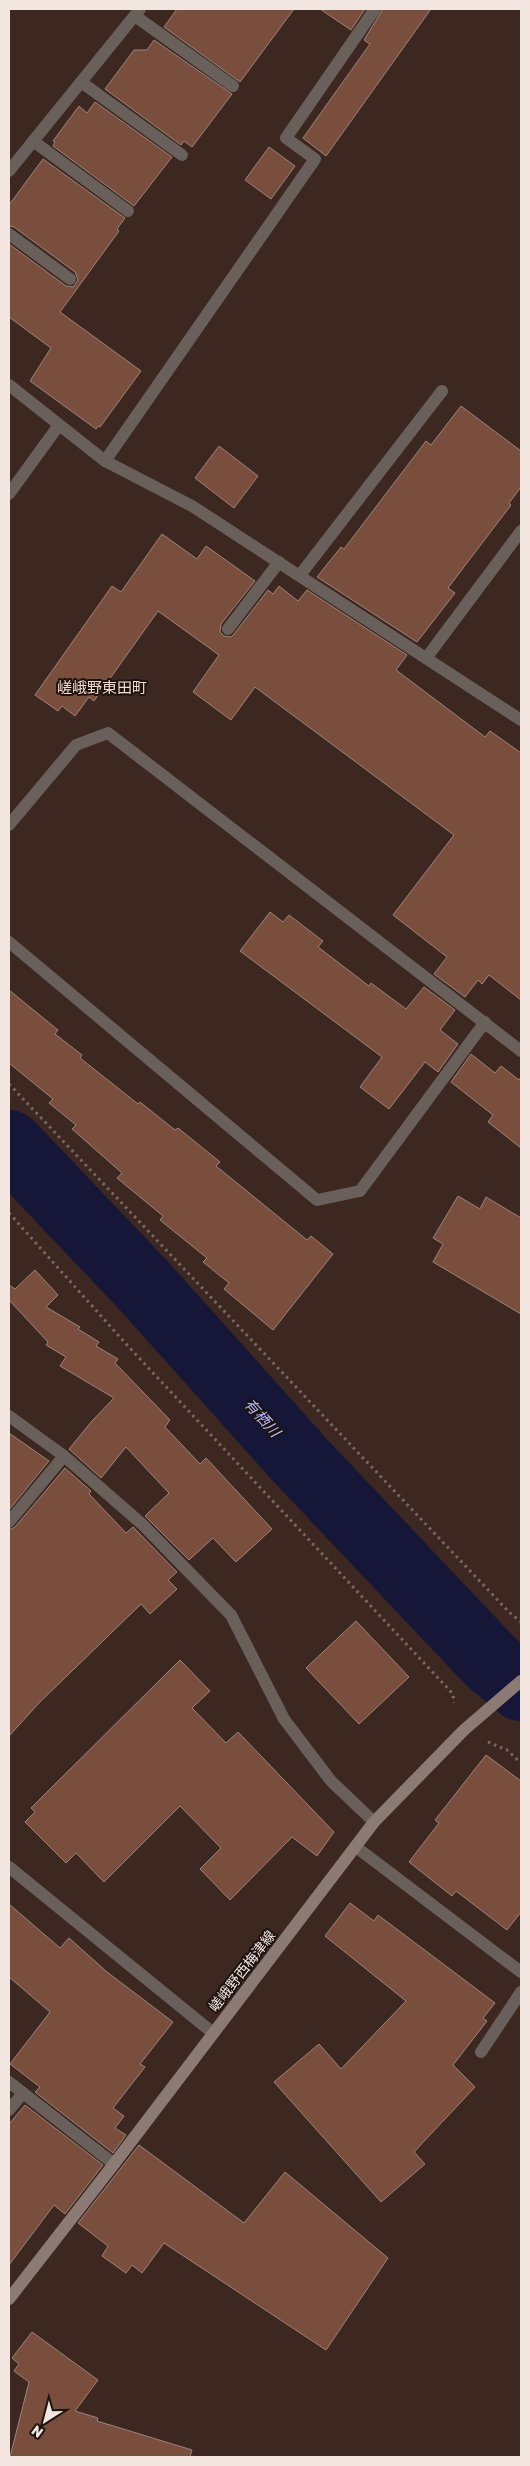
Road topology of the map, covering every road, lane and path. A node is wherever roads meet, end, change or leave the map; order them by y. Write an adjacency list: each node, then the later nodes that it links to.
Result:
1 (375, 9): 14 (street)
2 (137, 12): 3 (street); 4 (street)
3 (81, 82): 5 (street); 6 (street)
4 (233, 86)
5 (33, 141): 7 (street); 8 (street)
6 (182, 155)
7 (9, 171)
8 (128, 211)
9 (9, 234): 10 (street)
10 (70, 279)
11 (9, 385): 13 (street)
12 (442, 391): 18 (street)
13 (59, 425): 14 (street); 15 (street)
14 (105, 461): 17 (street)
15 (9, 494)
16 (521, 531): 20 (street)
17 (280, 562): 18 (street); 19 (street)
18 (300, 575): 20 (street)
19 (228, 629)
20 (427, 657): 21 (street)
21 (521, 720)
22 (9, 825): 24 (street)
23 (9, 942): 24 (street)
24 (484, 1022): 25 (street)
25 (521, 1051)
26 (9, 1084): 31 (path)
27 (9, 1214): 33 (path)
28 (9, 1416): 29 (street)
29 (64, 1456): 30 (street); 35 (street)
30 (9, 1522)
31 (521, 1622)
32 (521, 1681): 33 (main road, 嵯峨野西梅津線)
33 (464, 1730): 34 (path); 35 (main road, 嵯峨野西梅津線)
34 (521, 1762)
35 (374, 1822): 36 (main road, 嵯峨野西梅津線)
36 (356, 1847): 38 (street); 40 (main road, 嵯峨野西梅津線)
37 (9, 1867): 40 (street)
38 (521, 1972)
39 (521, 1992): 41 (street)
40 (213, 2033): 45 (main road, 嵯峨野西梅津線)
41 (481, 2052)
42 (9, 2082): 43 (street)
43 (23, 2093): 44 (street); 45 (street)
44 (9, 2110)
45 (114, 2164): 46 (main road, 嵯峨野西梅津線)
46 (9, 2299)

